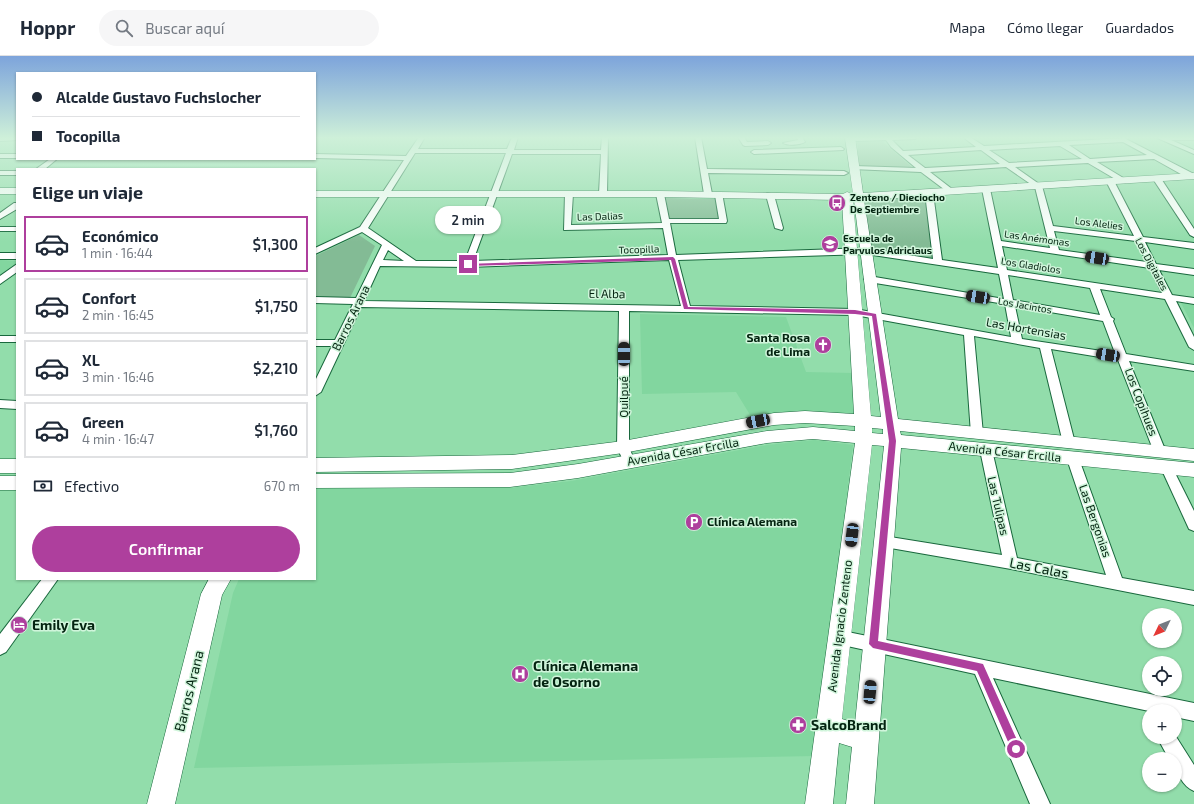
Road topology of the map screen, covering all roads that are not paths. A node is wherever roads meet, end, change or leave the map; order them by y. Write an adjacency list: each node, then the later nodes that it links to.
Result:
1 (704, 171): 29 (street)
2 (399, 172): 24 (street)
3 (501, 172): 28 (street)
4 (604, 172): 26 (street)
5 (767, 172): 12 (street)
6 (854, 172): 31 (main road, Avenida Ignacio Zenteno)
7 (926, 172): 21 (street)
8 (1018, 172): 17 (street)
9 (1108, 172): 16 (street)
10 (0, 173): 11 (street)
11 (16, 173)
12 (844, 173): 31 (main road, Avenida Ignacio Zenteno)
13 (1193, 176): 14 (main road)
14 (1157, 178): 16 (main road); 40 (street)
15 (1110, 181): 16 (main road); 17 (main road); 41 (street, Los Digitales)
16 (1122, 181)
17 (1038, 186): 18 (main road); 36 (street)
18 (986, 189): 21 (main road); 42 (street)
19 (0, 191): 20 (main road)
20 (16, 191)
21 (949, 191): 22 (main road)
22 (929, 193): 31 (main road); 52 (street)
23 (316, 194): 24 (main road)
24 (384, 194): 28 (main road); 39 (street)
25 (569, 194): 26 (main road); 28 (main road); 34 (street, Las Dalias)
26 (603, 194): 27 (main road)
27 (660, 194): 29 (main road); 34 (street)
28 (492, 195): 55 (street)
29 (714, 195): 30 (main road); 34 (street, Las Dalias)
30 (770, 196): 31 (main road); 35 (street)
31 (852, 197): 46 (main road, Avenida Ignacio Zenteno); 47 (main road, Avenida Ignacio Zenteno)
32 (16, 206): 33 (street)
33 (0, 217)
34 (666, 223): 51 (street)
35 (779, 228)
36 (1049, 228): 41 (street, Los Alelies); 48 (street)
37 (0, 229): 38 (street)
38 (16, 229)
39 (363, 229): 43 (street); 45 (street)
40 (1194, 235)
41 (1138, 239): 44 (street, Los Alelies); 56 (street, Los Digitales)
42 (996, 242): 48 (street, Las Anémonas); 58 (street)
43 (386, 245): 53 (street, Barros Arana); 54 (street)
44 (1194, 246)
45 (316, 251)
46 (851, 251): 47 (street, Tocopilla); 51 (street, Tocopilla); 70 (main road, Avenida Ignacio Zenteno)
47 (866, 251): 52 (street, Los Gladiolos); 60 (main road, Avenida Ignacio Zenteno)
48 (1055, 251): 56 (street, Las Anémonas)
49 (0, 256): 50 (street)
50 (16, 256)
51 (673, 259): 55 (street, Tocopilla); 69 (street)
52 (938, 262): 58 (street, Los Gladiolos)
53 (378, 263): 54 (street, Tocopilla); 66 (street, Barros Arana)
54 (413, 264): 55 (street, Tocopilla)
55 (468, 264)
56 (1153, 266): 59 (street, Las Anémonas); 63 (street, Los Digitales)
57 (16, 268): 61 (street)
58 (1003, 272): 62 (street, Los Gladiolos); 67 (street)
59 (1194, 272)
60 (870, 279): 67 (street, Los Jacintos); 71 (main road, Avenida Ignacio Zenteno)
61 (0, 281)
62 (1094, 286): 63 (street, Los Gladiolos); 72 (street, Los Copihues)
63 (1170, 297): 65 (street, Los Gladiolos); 80 (street, Los Digitales)
64 (316, 300): 66 (street, El Alba)
65 (1194, 301)
66 (359, 302): 68 (street, El Alba); 78 (street, Barros Arana)
67 (1009, 302): 72 (street, Los Jacintos); 76 (street)
68 (624, 308): 69 (street, El Alba); 91 (street, Quilpué)
69 (686, 308): 70 (street, El Alba)
70 (855, 312): 71 (street, Las Hortensias); 86 (main road, Avenida Ignacio Zenteno)
71 (875, 315): 73 (street, Las Hortensias); 87 (main road, Avenida Ignacio Zenteno)
72 (1109, 319): 81 (street, Los Copihues)
73 (969, 332): 76 (street, Las Hortensias); 88 (street)
74 (0, 339): 75 (street)
75 (16, 339)
76 (1017, 341): 79 (street, Las Hortensias)
77 (316, 343): 78 (street)
78 (339, 343): 83 (street, Barros Arana)
79 (1045, 345): 81 (street, Las Hortensias); 90 (street, Las Bergonias)
80 (1194, 347)
81 (1123, 357): 82 (street, Las Hortensias); 93 (street, Los Copihues)
82 (1194, 368)
83 (316, 390)
84 (0, 404): 85 (street)
85 (16, 404)
86 (863, 430): 87 (main road, Avenida César Ercilla); 91 (main road, Avenida César Ercilla); 108 (main road, Avenida Ignacio Zenteno)
87 (892, 433): 88 (main road, Avenida César Ercilla); 89 (main road, Avenida César Ercilla); 102 (main road, Avenida Ignacio Zenteno)
88 (977, 434): 90 (main road, Avenida César Ercilla)
89 (986, 450): 90 (main road, Avenida César Ercilla); 103 (street, Las Tulipas)
90 (1071, 451): 93 (main road, Avenida César Ercilla); 106 (street, Las Bergonias)
91 (626, 455): 94 (main road, Avenida César Ercilla); 98 (main road, Avenida César Ercilla)
92 (1194, 455): 93 (main road, Avenida César Ercilla)
93 (1164, 460): 97 (main road, Avenida César Ercilla); 101 (street, Los Copihues)
94 (316, 465)
95 (0, 466): 96 (main road)
96 (16, 466)
97 (1194, 470)
98 (316, 481)
99 (0, 483): 100 (main road)
100 (16, 483)
101 (1194, 525)
102 (884, 542): 103 (street, Las Calas); 109 (main road, Avenida Ignacio Zenteno)
103 (1011, 563): 106 (street, Las Calas)
104 (50, 580): 110 (street)
105 (219, 580): 119 (main road, Barros Arana)
106 (1116, 583): 107 (street, Las Calas)
107 (1194, 598)
108 (838, 637): 109 (street); 115 (main road, Avenida Ignacio Zenteno)
109 (873, 644): 111 (street); 116 (main road, Avenida Ignacio Zenteno)
110 (0, 647)
111 (980, 667): 112 (street); 122 (street)
112 (1142, 705)
113 (1182, 710): 114 (street)
114 (1194, 712)
115 (828, 727): 116 (main road); 120 (main road, Avenida Ignacio Zenteno)
116 (866, 739): 121 (main road, Avenida Ignacio Zenteno)
117 (1170, 744): 118 (street)
118 (1194, 782)
119 (161, 804)
120 (818, 804)
121 (860, 804)
122 (1040, 804)

